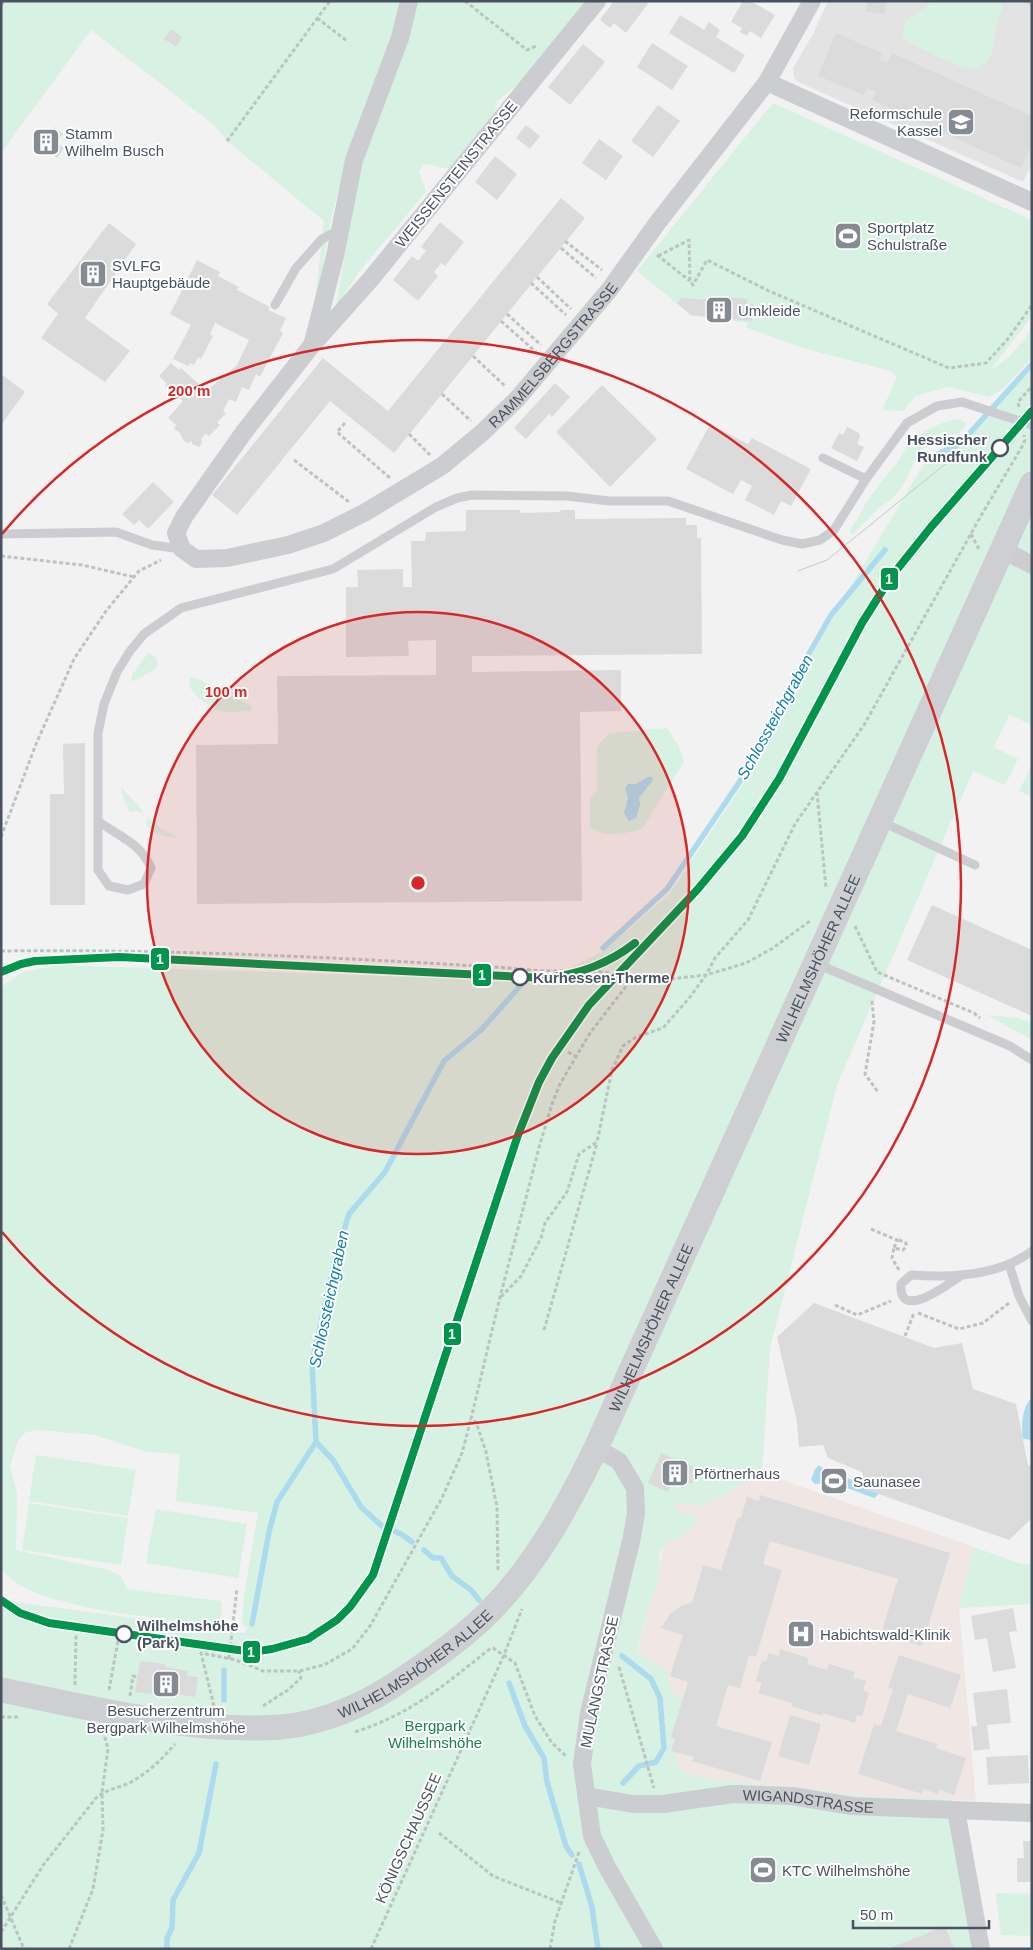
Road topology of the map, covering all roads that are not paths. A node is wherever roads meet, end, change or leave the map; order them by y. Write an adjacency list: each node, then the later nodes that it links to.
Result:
1 (409, 1): 6 (street, WEISSENSTEINSTRASSE)
2 (597, 1): 8 (street, WEISSENSTEINSTRASSE)
3 (812, 1): 4 (street, RAMMELSBERGSTRASSE)
4 (767, 82): 5 (street); 14 (street, RAMMELSBERGSTRASSE)
5 (1032, 202)
6 (340, 230): 7 (lane); 8 (street, WEISSENSTEINSTRASSE)
7 (275, 305)
8 (312, 345): 14 (street, WEISSENSTEINSTRASSE)
9 (1032, 425): 11 (lane)
10 (823, 458): 11 (lane)
11 (866, 479): 17 (lane)
12 (1032, 484): 15 (main road, WILHELMSHÖHER ALLEE)
13 (1, 534): 14 (lane)
14 (182, 549)
15 (1002, 550): 16 (street); 18 (main road, WILHELMSHÖHER ALLEE)
16 (1032, 565)
17 (98, 821): 17 (lane)
18 (880, 821): 19 (lane); 20 (main road, WILHELMSHÖHER ALLEE)
19 (975, 865)
20 (815, 963): 21 (lane); 26 (main road, WILHELMSHÖHER ALLEE)
21 (1032, 1060)
22 (1032, 1251): 23 (lane)
23 (1009, 1264): 24 (lane); 25 (lane)
24 (962, 1275): 24 (lane)
25 (1032, 1321)
26 (596, 1448): 27 (main road, WILHELMSHÖHER ALLEE); 28 (street, MULANGSTRASSE)
27 (1, 1690)
28 (586, 1796): 29 (street, WIGANDSTRASSE); 31 (street, MULANGSTRASSE)
29 (956, 1810): 30 (street, WIGANDSTRASSE); 32 (street)
30 (1032, 1813)
31 (654, 1949)
32 (981, 1949)

